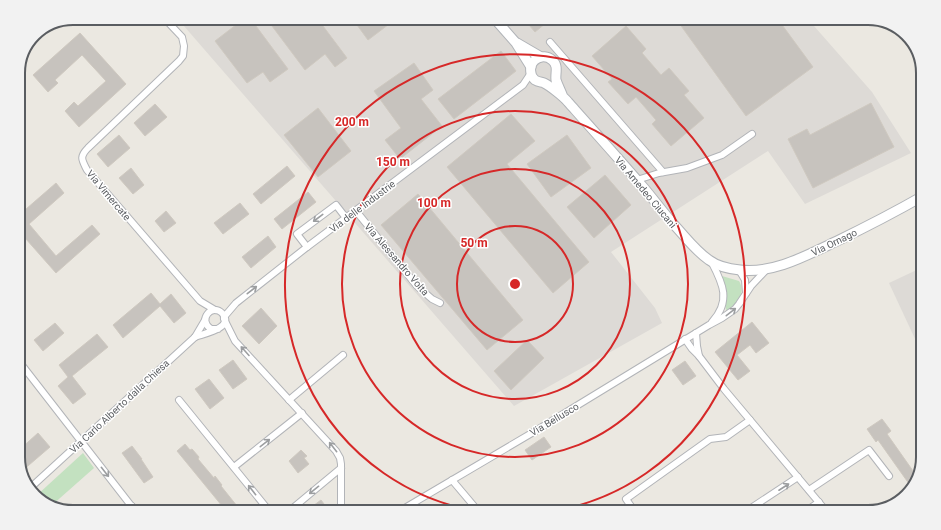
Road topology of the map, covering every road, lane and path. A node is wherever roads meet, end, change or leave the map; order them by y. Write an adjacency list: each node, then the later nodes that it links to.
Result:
1 (171, 25): 20 (street, Via Vimercate)
2 (500, 25): 4 (main road, Via Amedeo Ciucani)
3 (550, 42): 10 (street)
4 (516, 43): 5 (main road, Via Amedeo Ciucani); 7 (main road, Via Amedeo Ciucani)
5 (541, 57): 6 (main road, Via Amedeo Ciucani); 7 (main road)
6 (555, 75): 7 (main road); 8 (main road, Via Amedeo Ciucani)
7 (535, 76): 8 (main road, Via Amedeo Ciucani); 13 (street, Via delle Industrie)
8 (564, 97): 11 (main road, Via Amedeo Ciucani)
9 (752, 134): 10 (street)
10 (663, 172): 11 (street)
11 (637, 180): 16 (main road, Via Amedeo Ciucani)
12 (916, 200): 17 (main road, Via Ornago)
13 (356, 211): 14 (street, Via delle Industrie); 21 (street, Via Alessandro Volta)
14 (346, 218): 15 (street, Via delle Industrie); 15 (street, one-way to 15)
15 (307, 247): 23 (street, Via delle Industrie, one-way to 15)
16 (711, 261): 18 (main road, Via Amedeo Ciucani); 25 (street, Via Bellusco)
17 (767, 269): 18 (main road, Via Ornago); 19 (street, Via Bellusco)
18 (739, 270): 19 (street)
19 (746, 293): 25 (street, Via Bellusco, one-way to 19)
20 (200, 301): 22 (street, Via Vimercate); 24 (street, Via Vimercate)
21 (440, 303)
22 (215, 310): 23 (street); 24 (street)
23 (224, 318): 26 (street); 34 (street, one-way to 23)
24 (205, 319): 26 (street); 28 (street, Via Carlo Alberto dalla Chiesa)
25 (709, 325): 27 (street, Via Bellusco)
26 (218, 329): 28 (street)
27 (696, 332): 29 (street, Via Bellusco); 31 (street)
28 (195, 337): 37 (street, Via Carlo Alberto dalla Chiesa)
29 (685, 339): 31 (street); 42 (street, Via Bellusco)
30 (343, 355): 34 (street)
31 (699, 356): 36 (street)
32 (25, 369): 37 (street)
33 (180, 400): 38 (street)
34 (289, 400): 35 (street)
35 (302, 413): 38 (street, one-way to 35); 39 (street, one-way to 35)
36 (750, 420): 41 (street); 52 (street)
37 (81, 441): 43 (street, Via Carlo Alberto dalla Chiesa); 46 (street, one-way to 46)
38 (234, 467): 47 (street, one-way to 38)
39 (341, 468): 48 (street, one-way to 48); 49 (street)
40 (889, 476): 44 (street)
41 (798, 477): 44 (street); 53 (street, one-way to 41)
42 (452, 480): 50 (street, Via Bellusco); 51 (street)
43 (34, 485)
44 (809, 490): 45 (street)
45 (819, 502): 54 (street); 55 (street)
46 (131, 505)
47 (264, 505)
48 (296, 505)
49 (341, 505)
50 (410, 505)
51 (472, 505)
52 (630, 505)
53 (756, 505)
54 (815, 505)
55 (821, 505)

